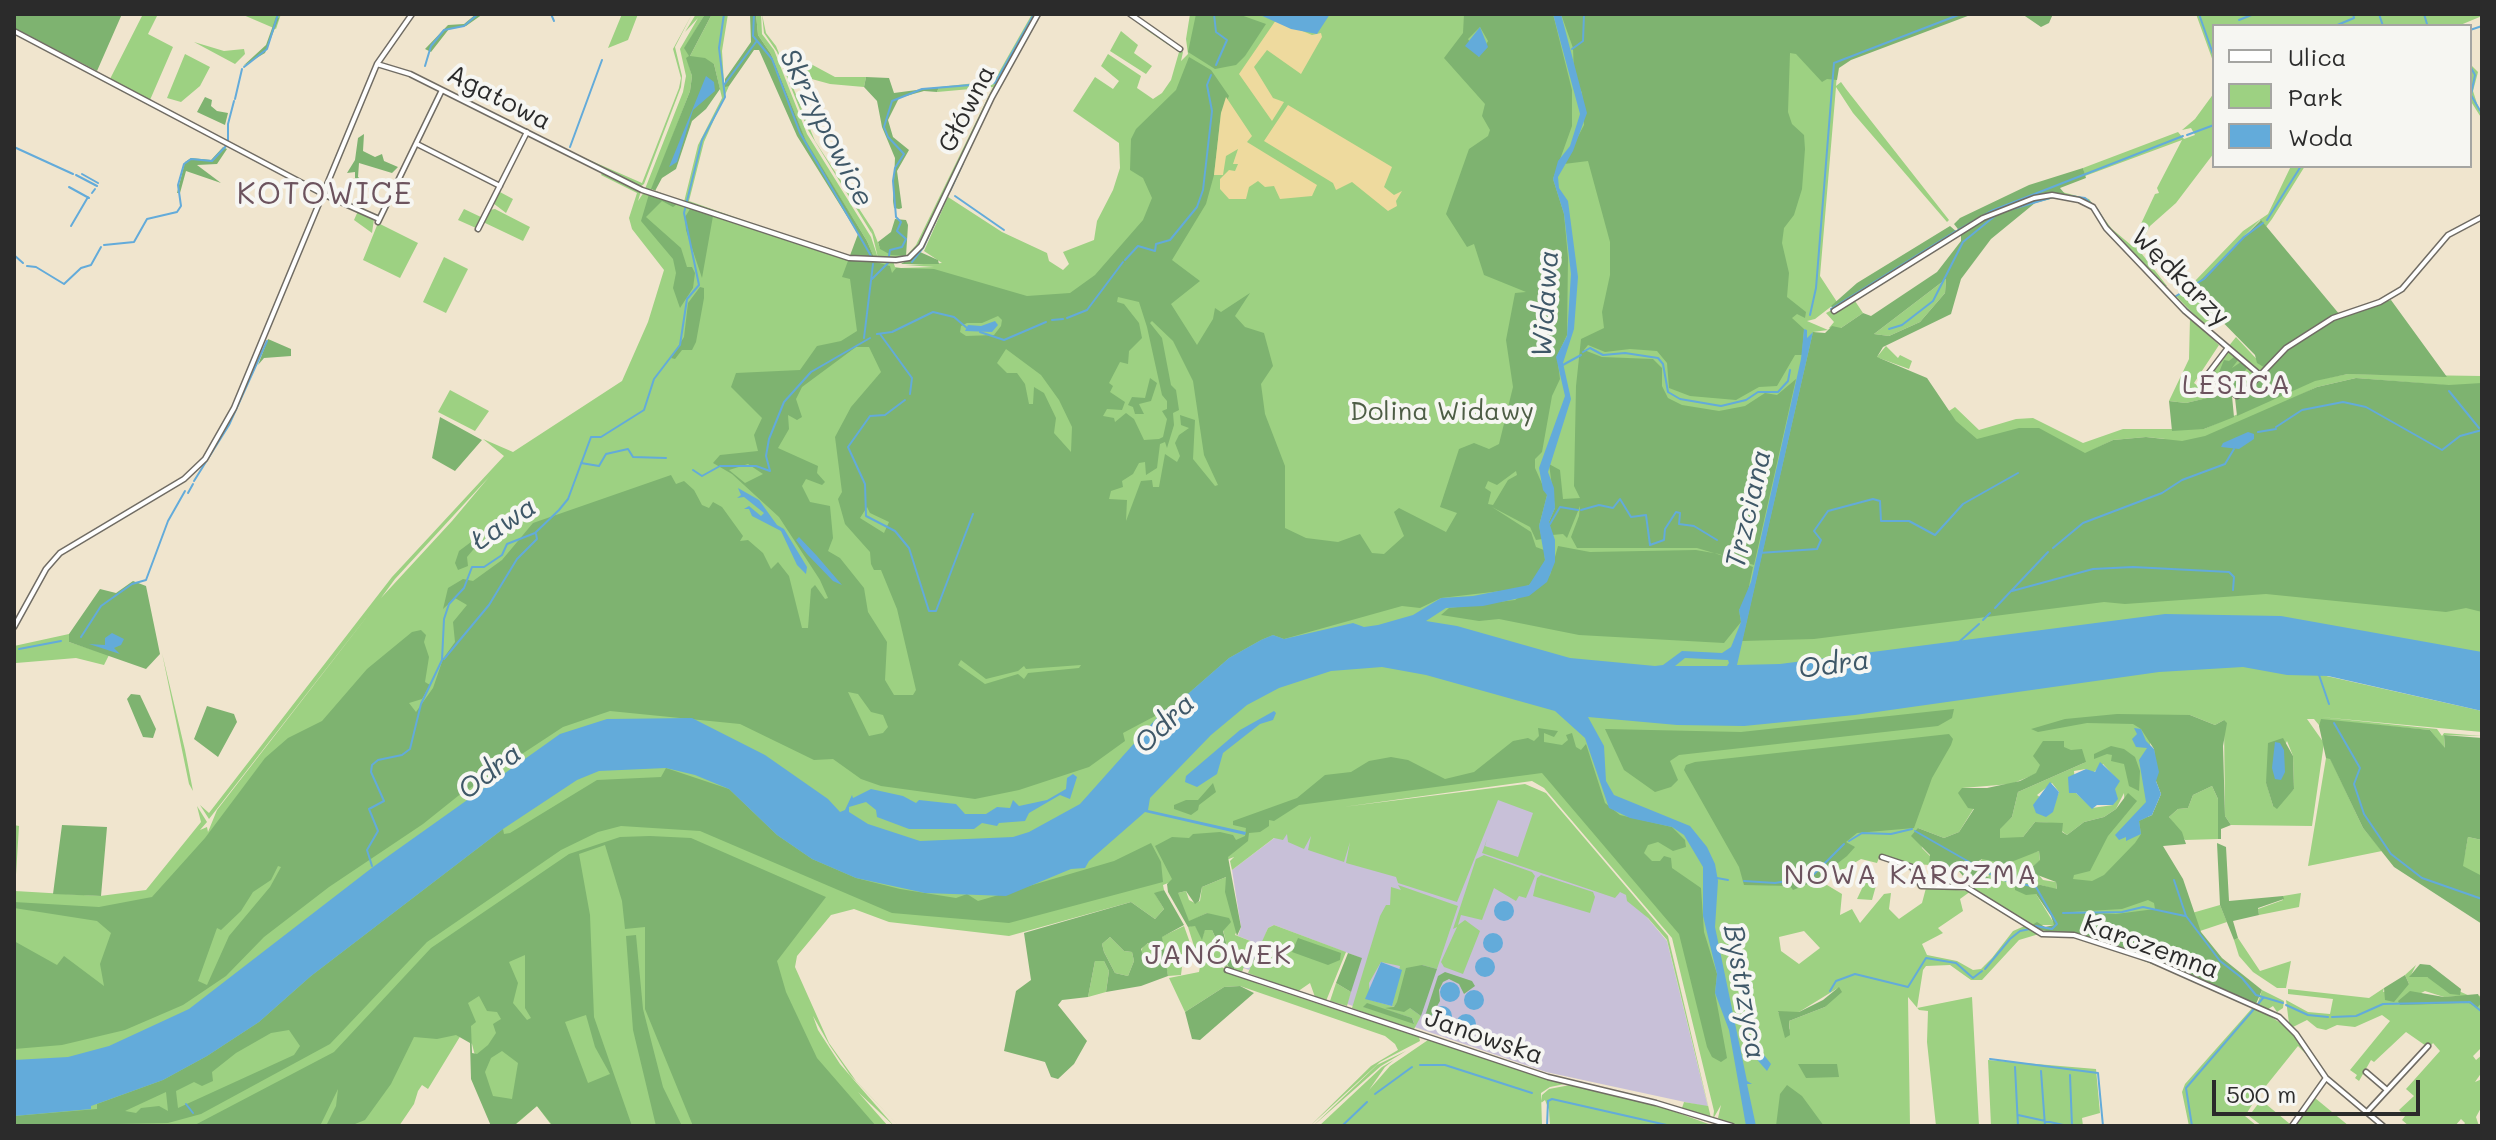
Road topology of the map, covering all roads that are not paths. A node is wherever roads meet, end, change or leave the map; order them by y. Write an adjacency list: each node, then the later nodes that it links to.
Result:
1 (412, 14): 6 (street)
2 (1038, 14): 14 (street, Główna)
3 (1130, 14): 5 (street)
4 (14, 31): 11 (street)
5 (1180, 49)
6 (377, 64): 7 (street, Agatowa); 11 (street)
7 (442, 90): 8 (street, Agatowa); 9 (street)
8 (527, 132): 10 (street); 14 (street, Agatowa)
9 (417, 144): 10 (street); 11 (street)
10 (500, 186): 13 (street)
11 (325, 195): 18 (street)
12 (2482, 217): 17 (street)
13 (478, 229)
14 (873, 261)
15 (1834, 311): 16 (street, Wędkarzy)
16 (2227, 349): 17 (street, Wędkarzy); 17 (street)
17 (2260, 375)
18 (14, 627)
19 (1882, 857): 23 (street, Karczemna)
20 (1227, 970): 26 (street, Janowska)
21 (2428, 1046): 24 (street)
22 (2366, 1072): 24 (street)
23 (2326, 1078): 25 (street, Karczemna); 27 (street)
24 (2387, 1090): 25 (street)
25 (2367, 1113): 28 (street, Karczemna)
26 (1732, 1126)
27 (2292, 1126)
28 (2383, 1126)

